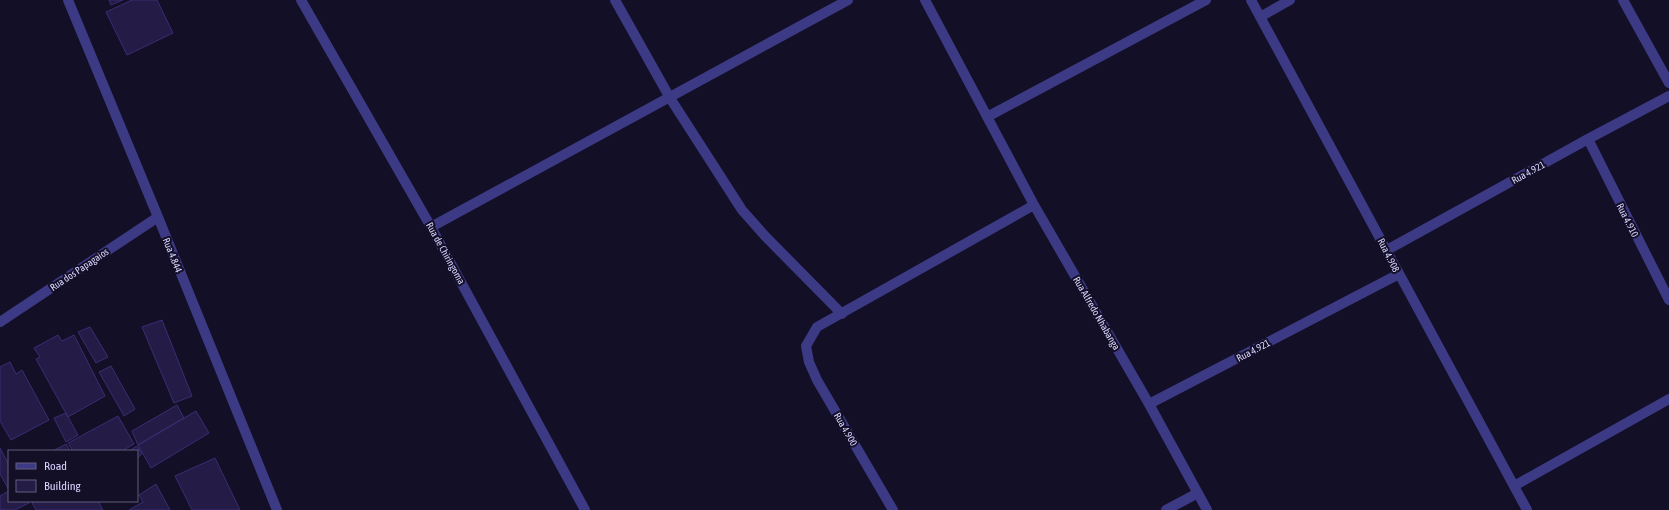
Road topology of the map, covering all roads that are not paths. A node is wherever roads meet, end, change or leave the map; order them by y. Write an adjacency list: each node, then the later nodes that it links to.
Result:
1 (68, 0): 17 (street, Rua 4.844)
2 (615, 0): 13 (street)
3 (848, 0): 13 (street)
4 (925, 0): 14 (street, Rua Alfredo Nhabanga)
5 (1206, 0): 14 (street)
6 (1251, 0): 10 (street, Rua 4.908)
7 (1290, 0): 10 (street)
8 (1623, 0): 11 (street)
9 (304, 1): 18 (street, Rua de Chiringoma)
10 (1260, 17): 19 (street, Rua 4.908)
11 (1669, 83)
12 (1669, 96): 15 (street, Rua 4.921)
13 (670, 98): 18 (street); 22 (street)
14 (987, 117): 16 (street, Rua Alfredo Nhabanga)
15 (1588, 139): 19 (street, Rua 4.921); 21 (street, Rua 4.910)
16 (1034, 205): 22 (street); 25 (street, Rua Alfredo Nhabanga)
17 (158, 217): 23 (street, Rua dos Papagaios); 28 (street, Rua 4.844)
18 (431, 227): 29 (street, Rua de Chiringoma)
19 (1387, 250): 20 (street, Rua 4.908)
20 (1399, 274): 25 (street, Rua 4.921); 26 (street, Rua 4.908)
21 (1669, 300)
22 (842, 314): 30 (street, Rua 4.900)
23 (0, 322)
24 (1669, 399): 26 (street)
25 (1149, 404): 27 (street, Rua Alfredo Nhabanga)
26 (1514, 486): 33 (street, Rua 4.908)
27 (1198, 493): 31 (street); 32 (street, Rua Alfredo Nhabanga)
28 (277, 510)
29 (585, 510)
30 (893, 510)
31 (1166, 510)
32 (1207, 510)
33 (1527, 510)

